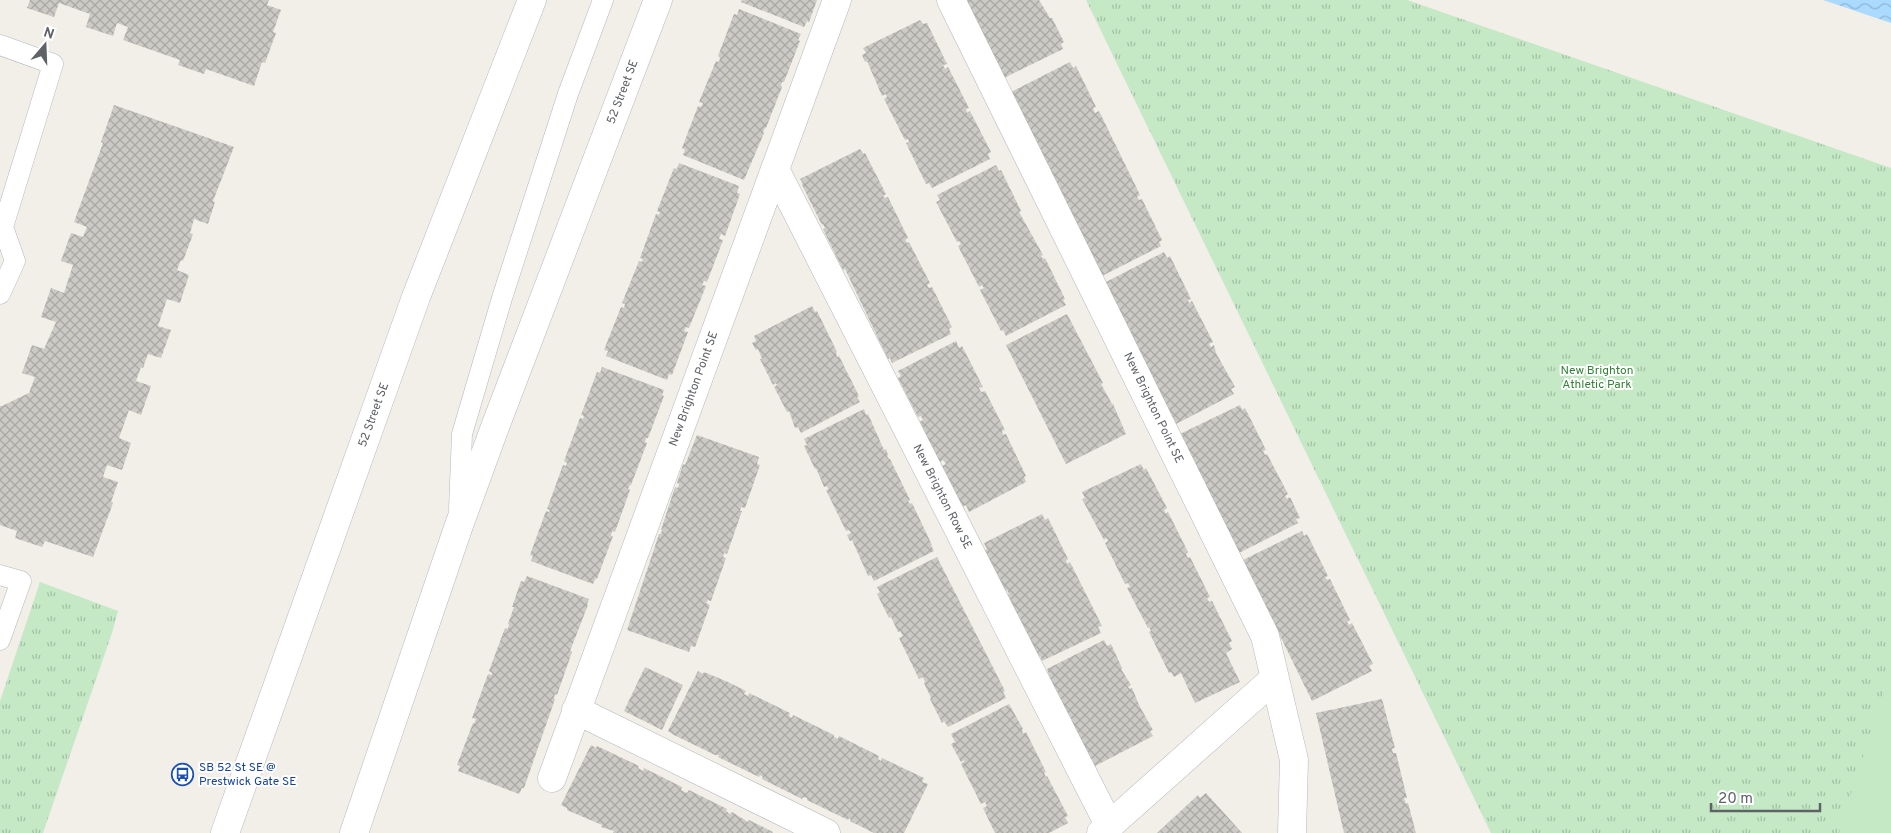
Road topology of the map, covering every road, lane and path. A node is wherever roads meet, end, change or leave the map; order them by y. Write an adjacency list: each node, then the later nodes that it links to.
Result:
1 (532, 0): 16 (street, 52 Street SE)
2 (603, 0): 9 (lane)
3 (658, 0): 9 (street, 52 Street SE)
4 (837, 0): 7 (street, New Brighton Point SE)
5 (951, 0): 12 (street, New Brighton Point SE)
6 (0, 45): 8 (lane)
7 (775, 169): 13 (street, New Brighton Point SE); 15 (street, New Brighton Row SE)
8 (0, 294)
9 (458, 528): 17 (street, 52 Street SE)
10 (0, 574): 11 (lane)
11 (0, 640)
12 (1274, 678): 15 (street); 19 (street, New Brighton Point SE)
13 (576, 710): 14 (street, New Brighton Point SE); 18 (street)
14 (552, 778)
15 (1105, 829)
16 (226, 833)
17 (354, 833)
18 (826, 833)
19 (1292, 833)

